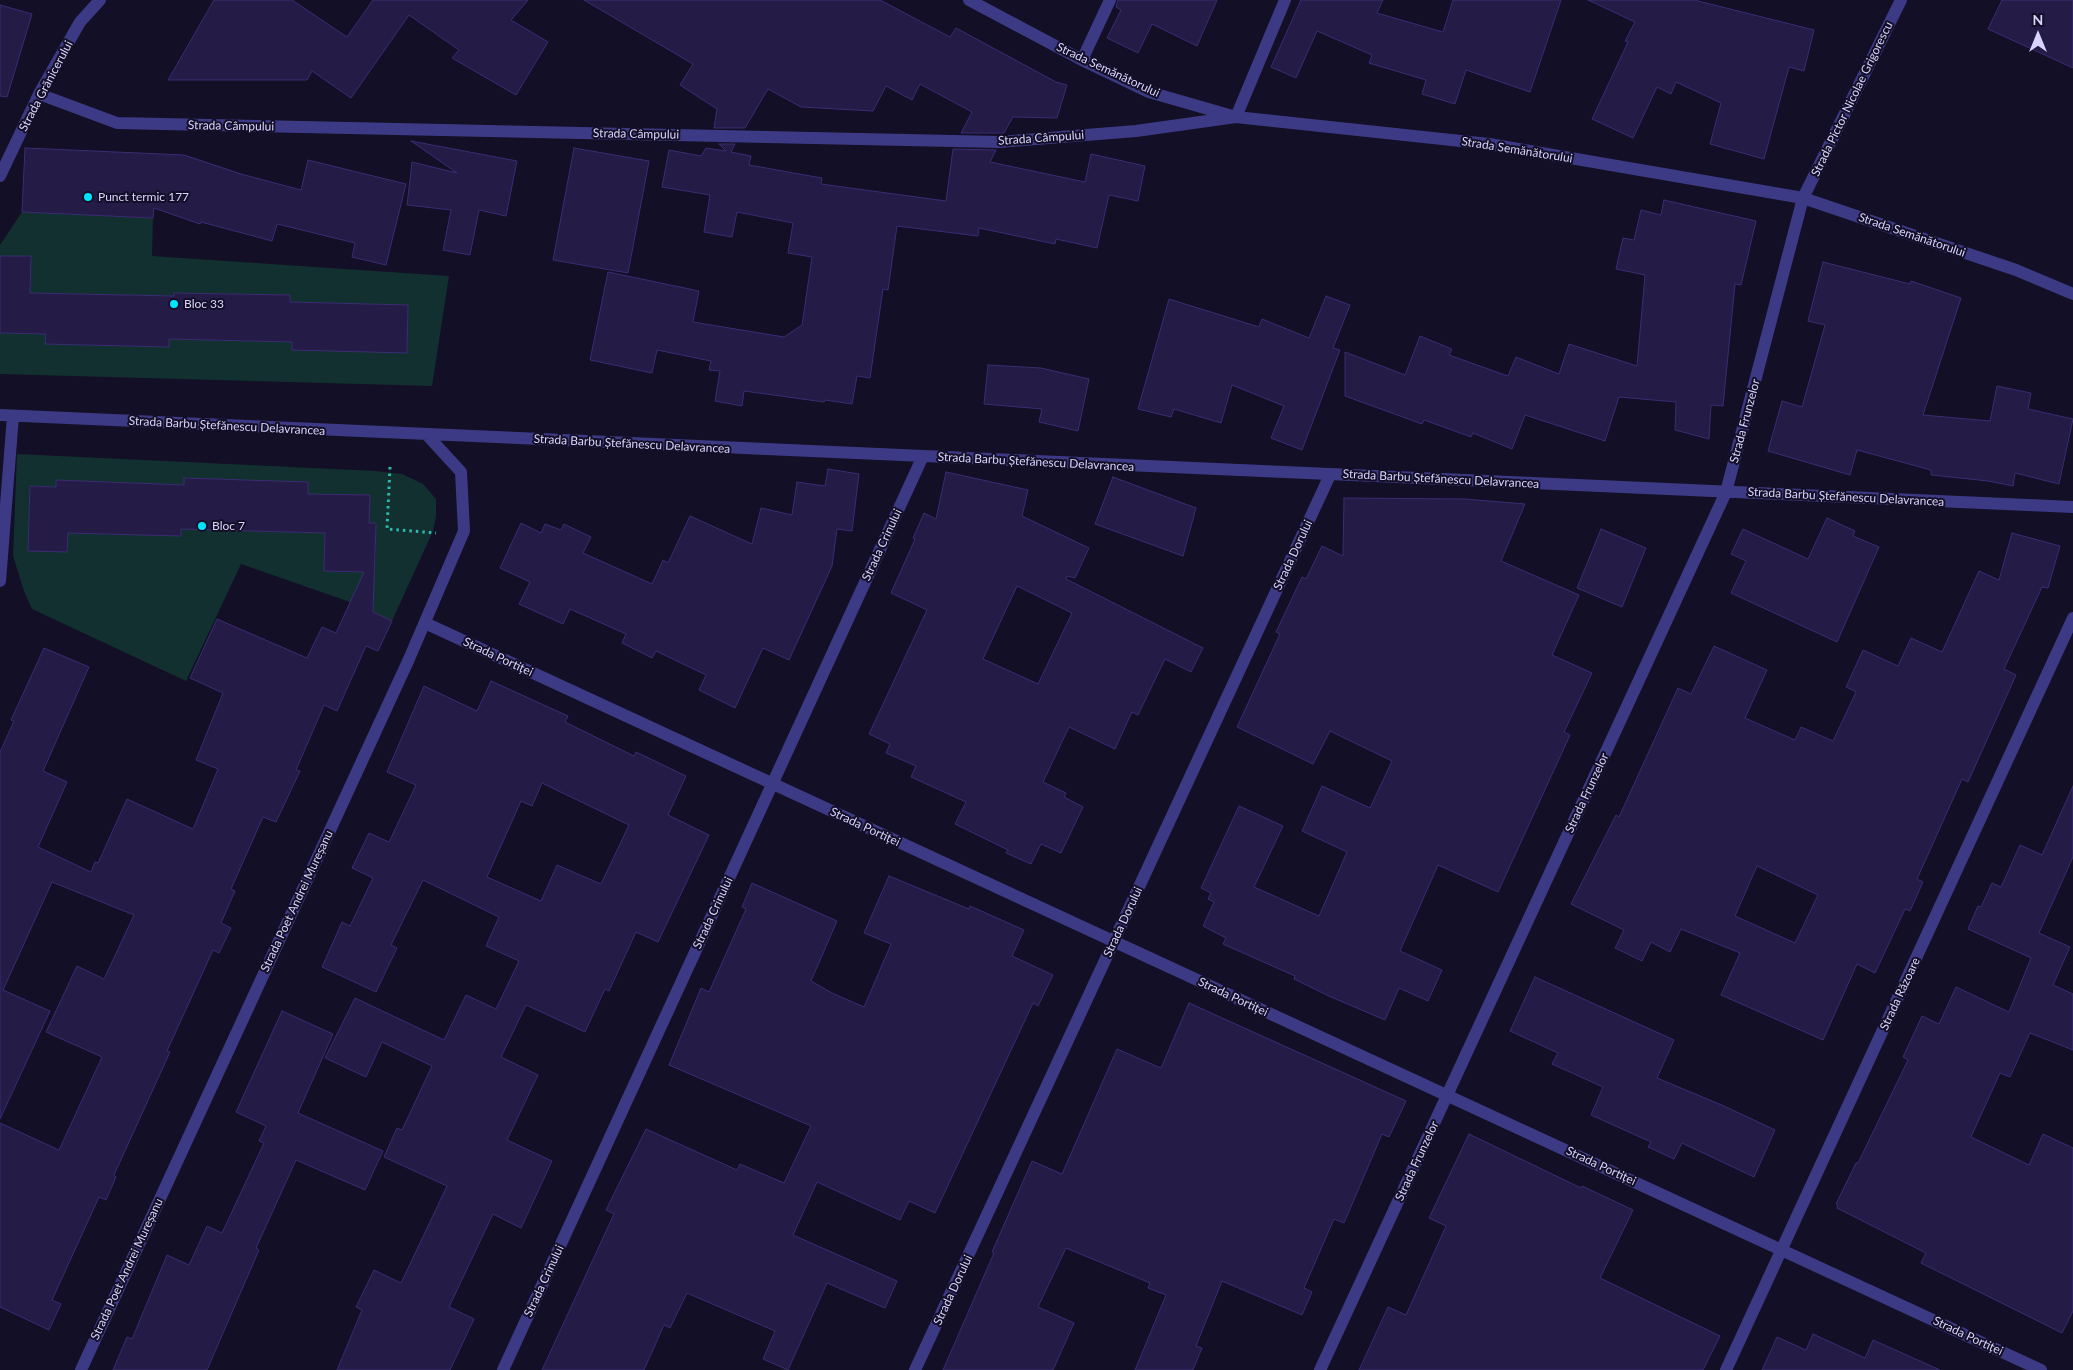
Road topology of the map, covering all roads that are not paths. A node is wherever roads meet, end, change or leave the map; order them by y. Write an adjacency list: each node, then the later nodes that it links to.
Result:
1 (100, 0): 7 (street, Strada Grănicerului)
2 (969, 0): 6 (street, Strada Semănătorului)
3 (1110, 0): 6 (street)
4 (1284, 0): 8 (street)
5 (1901, 0): 10 (street, Strada Pictor Nicolae Grigorescu)
6 (1082, 60): 8 (street, Strada Semănătorului)
7 (39, 94): 8 (street, Strada Câmpului); 9 (street, Strada Grănicerului)
8 (1236, 117): 10 (street, Strada Semănătorului)
9 (0, 176)
10 (1803, 198): 11 (street, Strada Semănătorului); 16 (street, Strada Frunzelor)
11 (2073, 294)
12 (6, 416): 13 (street, Strada Barbu Ștefănescu Delavrancea); 18 (street)
13 (426, 434): 14 (street, Strada Barbu Ștefănescu Delavrancea); 20 (street, Strada Poet Andrei Mureșanu)
14 (923, 456): 15 (street, Strada Barbu Ștefănescu Delavrancea); 21 (street, Strada Crinului)
15 (1330, 474): 16 (street, Strada Barbu Ștefănescu Delavrancea); 22 (street, Strada Dorului)
16 (1726, 492): 17 (street, Strada Barbu Ștefănescu Delavrancea); 23 (street, Strada Frunzelor)
17 (2073, 507)
18 (0, 581)
19 (2073, 618): 24 (street, Strada Răzoare)
20 (425, 623): 21 (street, Strada Portiței); 25 (street, Strada Poet Andrei Mureșanu)
21 (772, 784): 22 (street, Strada Portiței); 26 (street, Strada Crinului)
22 (1114, 942): 23 (street, Strada Portiței); 27 (street, Strada Dorului)
23 (1447, 1096): 24 (street, Strada Portiței); 28 (street, Strada Frunzelor)
24 (1782, 1250): 29 (street, Strada Răzoare); 30 (street, Strada Portiței)
25 (81, 1370)
26 (503, 1370)
27 (915, 1370)
28 (1320, 1370)
29 (1726, 1370)
30 (2041, 1370)

